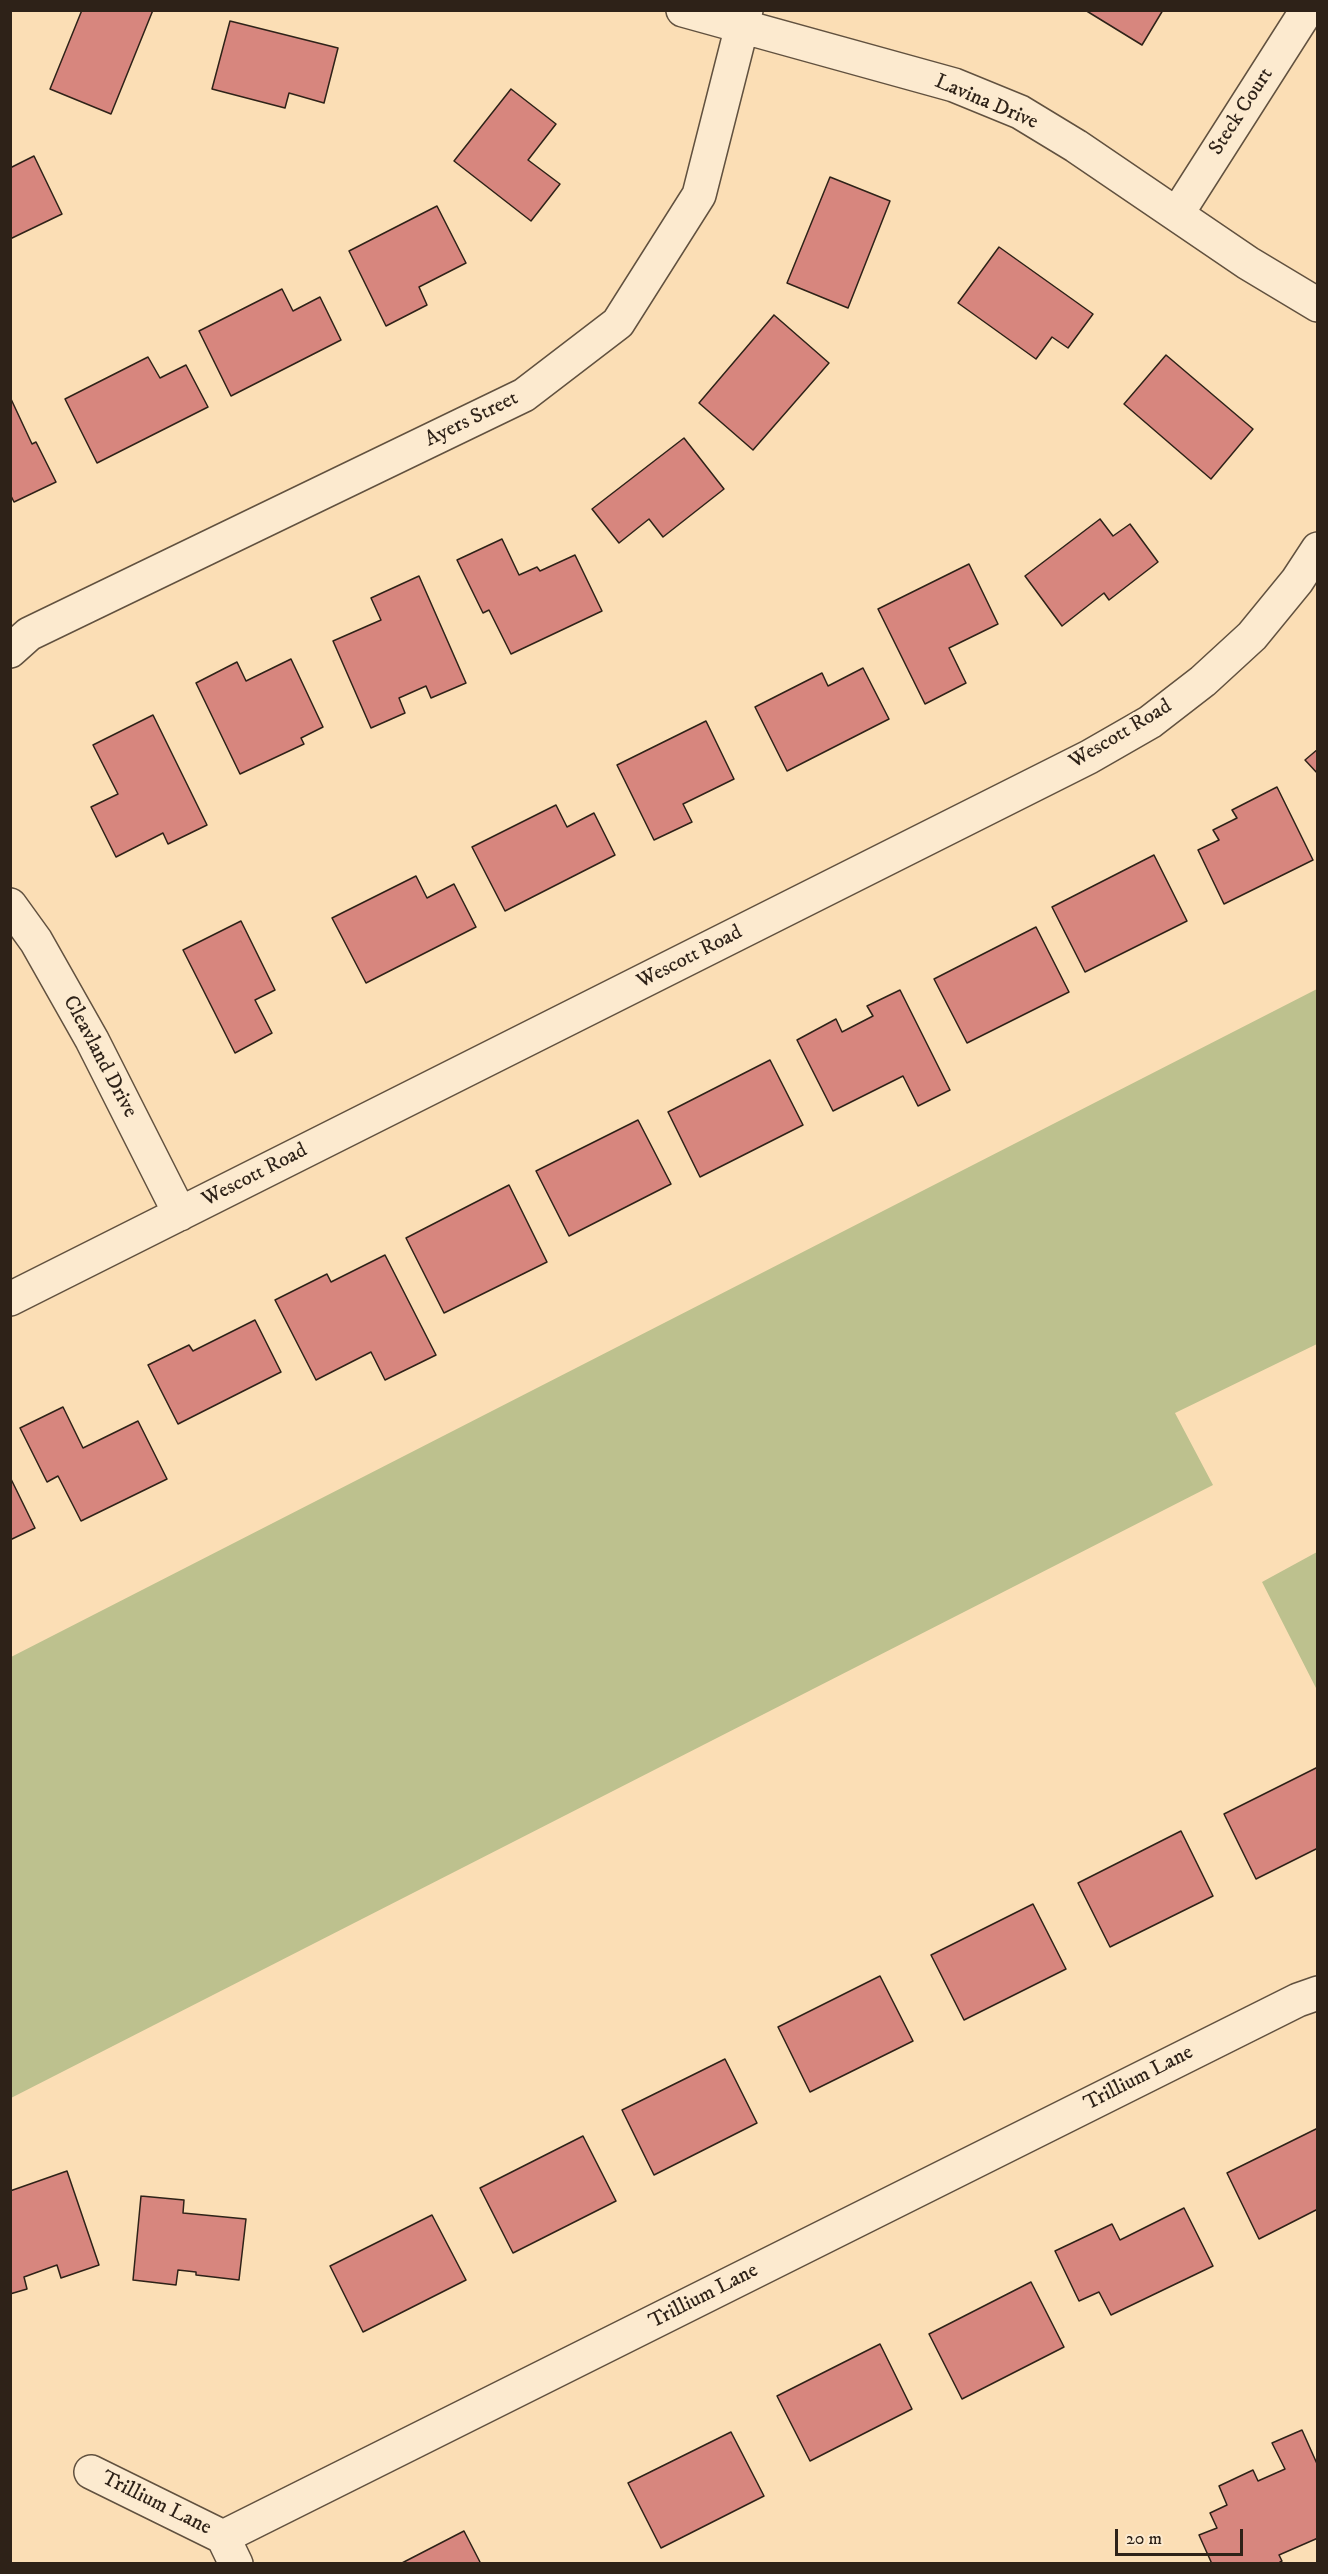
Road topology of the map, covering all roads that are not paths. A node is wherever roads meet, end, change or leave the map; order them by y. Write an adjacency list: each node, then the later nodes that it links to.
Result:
1 (683, 10): 3 (street, Lavina Drive)
2 (1307, 10): 4 (street, Steck Court)
3 (744, 18): 4 (street, Lavina Drive); 7 (street, Ayers Street)
4 (1176, 214): 5 (street, Lavina Drive)
5 (1317, 305)
6 (1317, 549): 9 (street, Wescott Road)
7 (10, 651)
8 (10, 905): 9 (street, Cleavland Drive)
9 (180, 1214): 10 (street, Wescott Road)
10 (10, 1299)
11 (1317, 1993): 13 (street, Trillium Lane)
12 (91, 2472): 13 (street, Trillium Lane)
13 (230, 2550)

